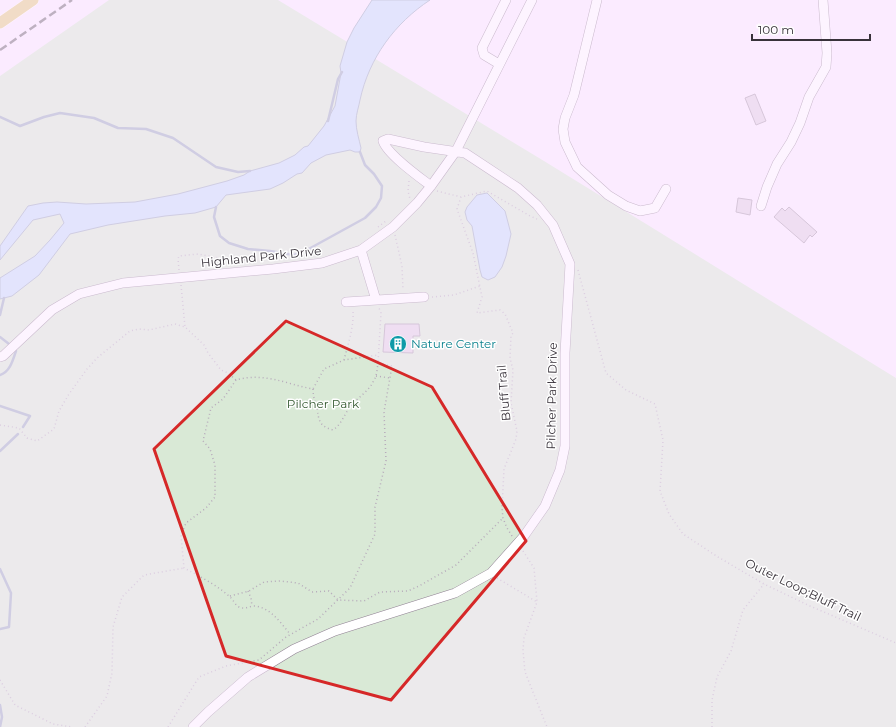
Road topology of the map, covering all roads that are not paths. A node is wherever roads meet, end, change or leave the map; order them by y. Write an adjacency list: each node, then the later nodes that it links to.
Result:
1 (33, 0): 6 (main road)
2 (506, 0): 7 (street)
3 (532, 0): 7 (street, Highland Park Drive)
4 (597, 0): 9 (street)
5 (823, 0): 11 (street)
6 (0, 23)
7 (499, 64): 8 (street, Highland Park Drive)
8 (456, 151): 10 (street, Highland Park Drive); 10 (street, Pilcher Park Drive); 17 (street, Pilcher Park Drive)
9 (666, 188)
10 (432, 189): 12 (street, Highland Park Drive)
11 (761, 206)
12 (361, 250): 14 (street); 16 (street, Highland Park Drive)
13 (424, 297): 14 (street)
14 (376, 300): 15 (street)
15 (346, 302)
16 (0, 357)
17 (193, 727)

